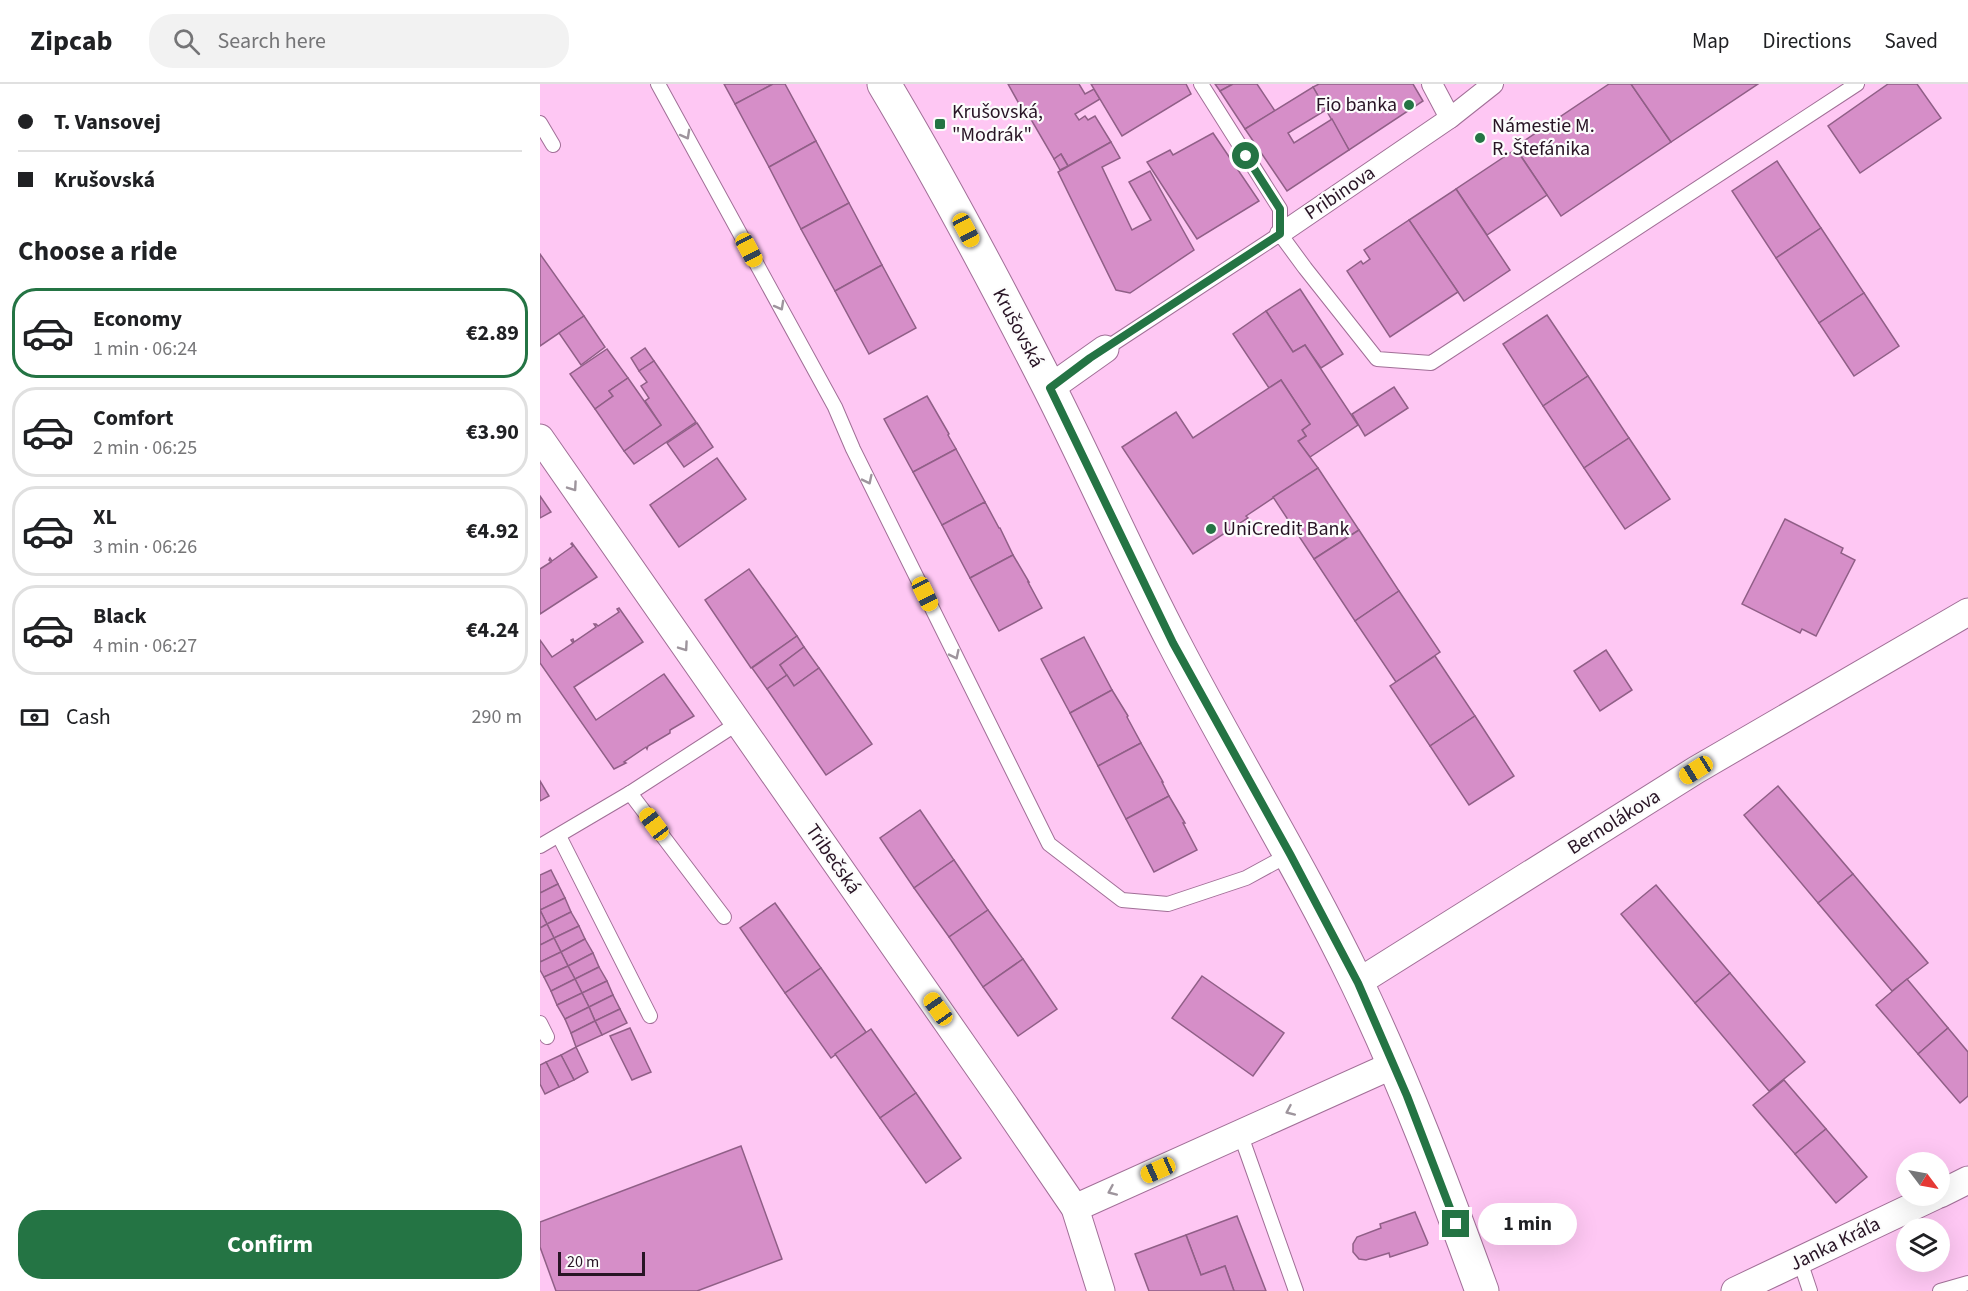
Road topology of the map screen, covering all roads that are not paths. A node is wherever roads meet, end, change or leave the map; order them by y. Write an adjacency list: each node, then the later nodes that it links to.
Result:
1 (658, 84): 19 (lane, one-way to 19)
2 (884, 84): 12 (main road, Krušovská)
3 (1201, 84): 10 (lane)
4 (1432, 84): 7 (street)
5 (1493, 84): 7 (street)
6 (1857, 84): 10 (lane)
7 (1450, 117): 10 (street, Pribinova)
8 (540, 123): 9 (lane)
9 (553, 145)
10 (1280, 234): 11 (lane, Pribinova)
11 (1105, 349): 12 (street, Pribinova)
12 (1050, 388): 19 (main road, Krušovská)
13 (540, 438): 15 (street, Tribečská, one-way to 15)
14 (1968, 612): 21 (street, Bernolákova)
15 (738, 723): 16 (lane); 30 (street, Tribečská)
16 (630, 793): 17 (lane); 20 (lane)
17 (559, 836): 18 (lane); 22 (lane)
18 (540, 846)
19 (1290, 854): 21 (main road, Krušovská)
20 (724, 917)
21 (1358, 983): 25 (main road, Krušovská)
22 (650, 1016)
23 (540, 1023): 24 (lane)
24 (547, 1037)
25 (1393, 1065): 26 (street, one-way to 26); 35 (main road, Krušovská)
26 (1240, 1133): 30 (street, one-way to 30); 34 (lane)
27 (1968, 1180): 28 (street, Janka Kráľa)
28 (1950, 1189)
29 (1914, 1206): 31 (street, Janka Kráľa)
30 (1074, 1208): 33 (street, Tribečská)
31 (1800, 1261): 36 (street, Janka Kráľa); 37 (lane)
32 (1968, 1283): 38 (lane)
33 (1101, 1291)
34 (1296, 1291)
35 (1482, 1291)
36 (1735, 1291)
37 (1810, 1291)
38 (1940, 1291)

